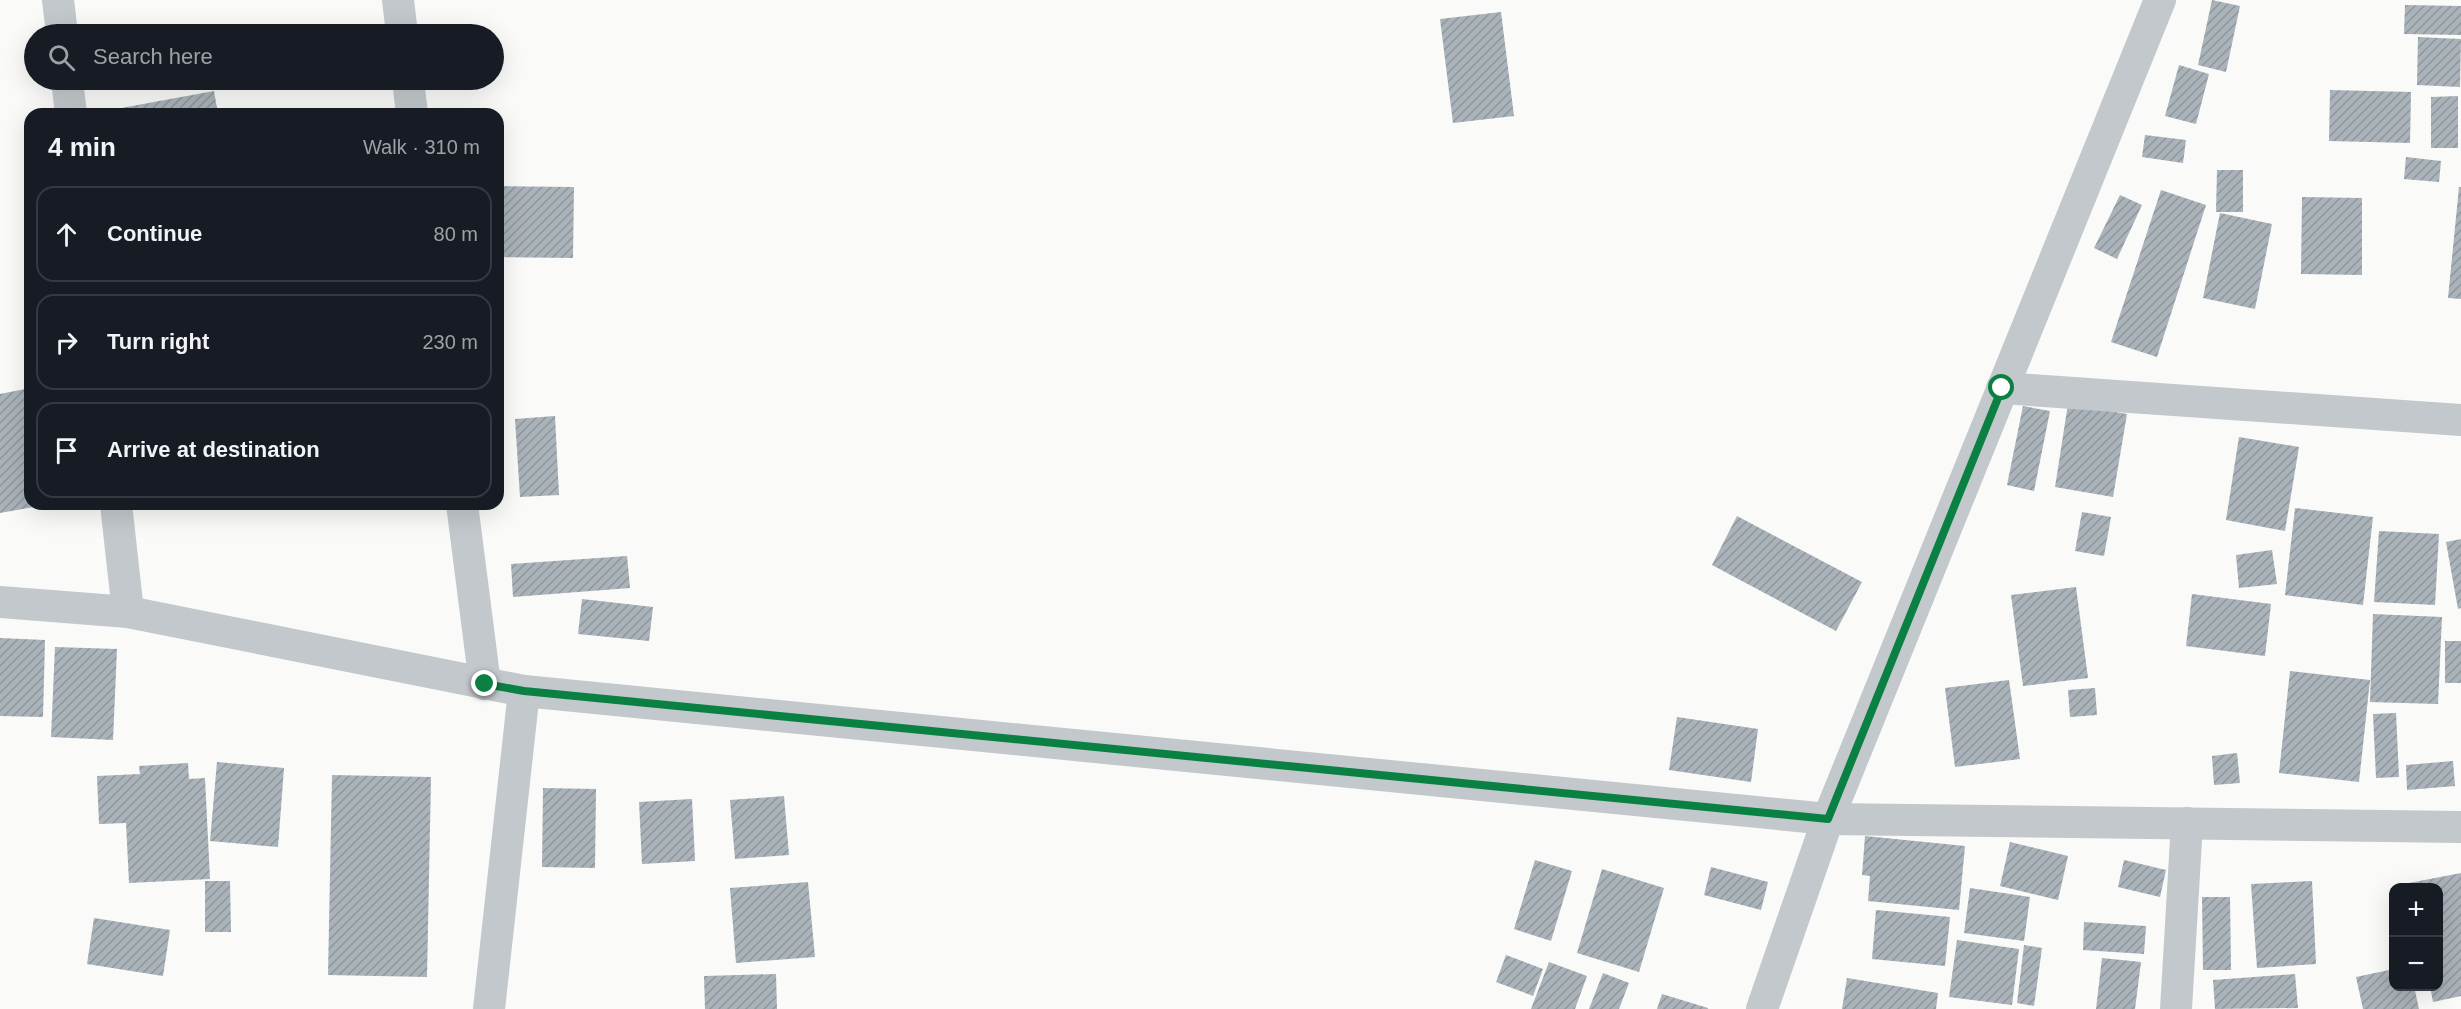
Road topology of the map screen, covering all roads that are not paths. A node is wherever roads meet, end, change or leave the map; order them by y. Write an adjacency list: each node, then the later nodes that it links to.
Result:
1 (58, 0): 4 (street)
2 (398, 0): 5 (street)
3 (2160, 0): 10 (street)
4 (61, 24)
5 (401, 24)
6 (68, 90): 8 (street)
7 (409, 90): 9 (street)
8 (70, 108)
9 (411, 108)
10 (2002, 388): 11 (street); 18 (street)
11 (2461, 420)
12 (117, 510): 15 (street)
13 (463, 510): 16 (street)
14 (0, 602): 15 (street)
15 (128, 612): 16 (street)
16 (485, 684): 17 (street)
17 (524, 691): 18 (street); 21 (street)
18 (1828, 819): 19 (street); 22 (street)
19 (2187, 823): 20 (street); 23 (street)
20 (2461, 827)
21 (489, 1009)
22 (1762, 1009)
23 (2176, 1009)

